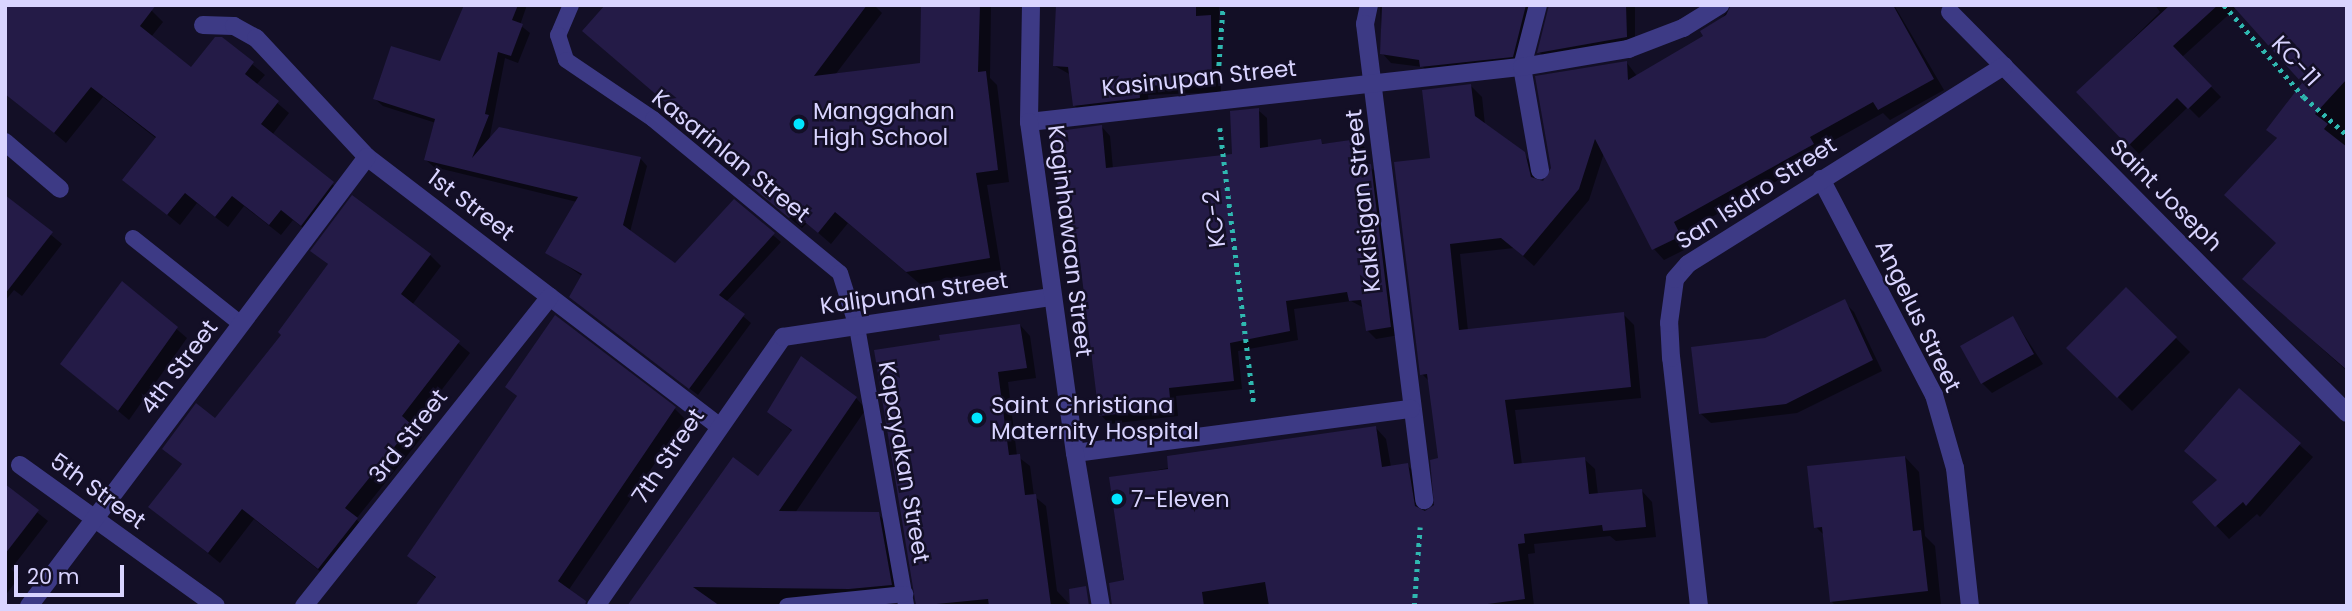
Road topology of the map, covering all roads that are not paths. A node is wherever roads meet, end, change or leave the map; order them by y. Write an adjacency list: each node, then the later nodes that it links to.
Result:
1 (570, 5): 21 (lane, Kasarinlan Street)
2 (1031, 5): 11 (street, Kaginhawaan Street)
3 (1369, 5): 10 (street)
4 (1538, 5): 9 (street)
5 (1720, 5): 9 (street, Kakisigan Street)
6 (1950, 12): 8 (street, Saint Joseph)
7 (203, 25): 13 (street, 1st Street)
8 (2004, 66): 15 (street, San Isidro Street); 24 (street, Saint Joseph)
9 (1522, 67): 10 (street, Kakisigan Street); 14 (street)
10 (1375, 84): 11 (street, Kasinupan Street); 23 (street, Kakisigan Street)
11 (1029, 122): 19 (street, Kaginhawaan Street)
12 (5, 142): 16 (street)
13 (367, 157): 18 (street, 1st Street); 20 (street, 4th Street)
14 (1539, 170)
15 (1821, 179): 37 (street, San Isidro Street); 38 (street, Angelus Street)
16 (60, 189)
17 (133, 238): 20 (lane)
18 (550, 297): 25 (street, 1st Street); 33 (street, 3rd Street)
19 (1052, 297): 21 (street, Kalipunan Street); 26 (street, Kaginhawaan Street)
20 (241, 324): 29 (street, 4th Street)
21 (857, 327): 22 (street, Kalipunan Street); 30 (lane, Kapayakan Street)
22 (783, 337): 25 (street, 7th Street)
23 (1411, 408): 26 (street); 28 (street, Kakisigan Street)
24 (2347, 413)
25 (719, 426): 34 (street, 7th Street)
26 (1074, 453): 36 (street, Kaginhawaan Street)
27 (20, 465): 29 (street, 5th Street)
28 (1424, 500)
29 (96, 519): 31 (street, 4th Street); 32 (street, 5th Street)
30 (906, 600): 35 (lane)
31 (29, 606)
32 (216, 606)
33 (304, 606)
34 (596, 606)
35 (787, 606)
36 (1101, 606)
37 (1699, 606)
38 (1970, 606)

